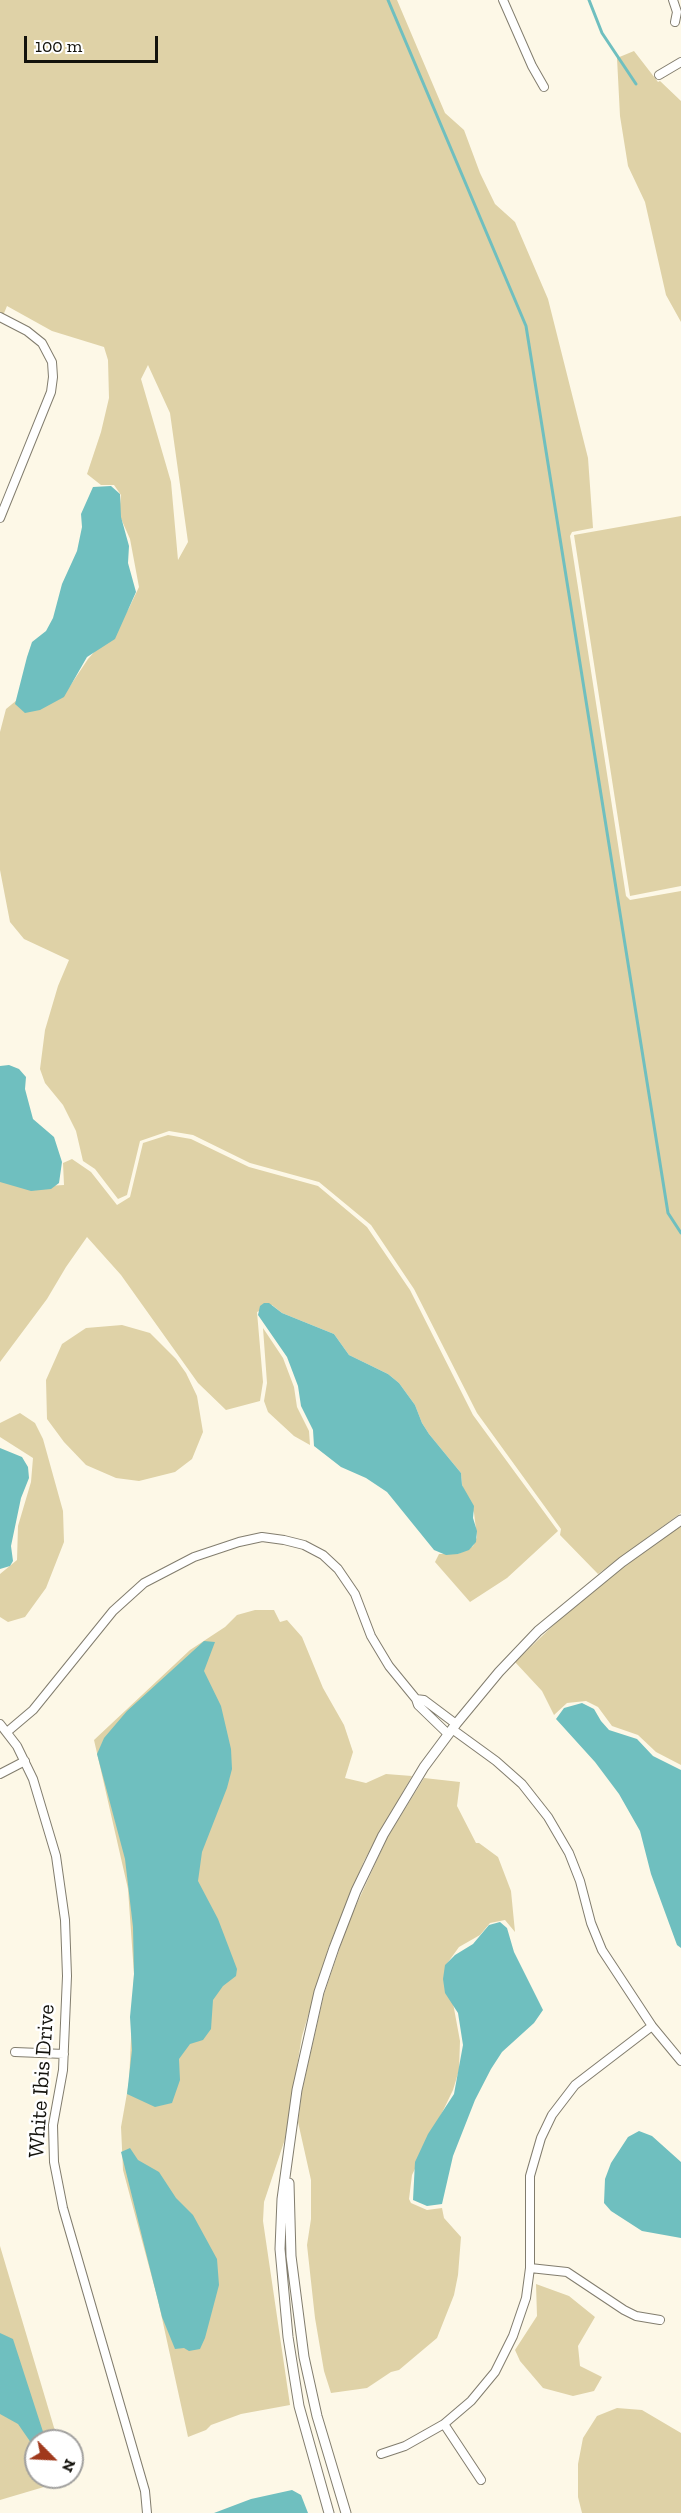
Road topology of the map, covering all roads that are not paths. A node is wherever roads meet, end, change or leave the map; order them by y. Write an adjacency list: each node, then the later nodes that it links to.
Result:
1 (503, 0): 6 (street)
2 (673, 0): 3 (street)
3 (675, 22)
4 (681, 62): 5 (street)
5 (659, 75)
6 (544, 87)
7 (0, 317): 8 (street)
8 (0, 518)
9 (677, 1522): 11 (street)
10 (0, 1724): 12 (street, White Ibis Drive)
11 (452, 1729): 12 (street); 15 (street); 19 (street)
12 (7, 1732): 13 (street, White Ibis Drive)
13 (25, 1761): 14 (street); 17 (street, White Ibis Drive)
14 (0, 1774)
15 (652, 2026): 18 (street); 20 (street)
16 (15, 2052): 17 (street)
17 (64, 2054): 25 (street, White Ibis Drive)
18 (681, 2061)
19 (289, 2145): 26 (street); 27 (street)
20 (530, 2268): 21 (street); 22 (street)
21 (660, 2320)
22 (444, 2424): 23 (street); 24 (street)
23 (381, 2454)
24 (481, 2480)
25 (147, 2513)
26 (329, 2513)
27 (345, 2513)

